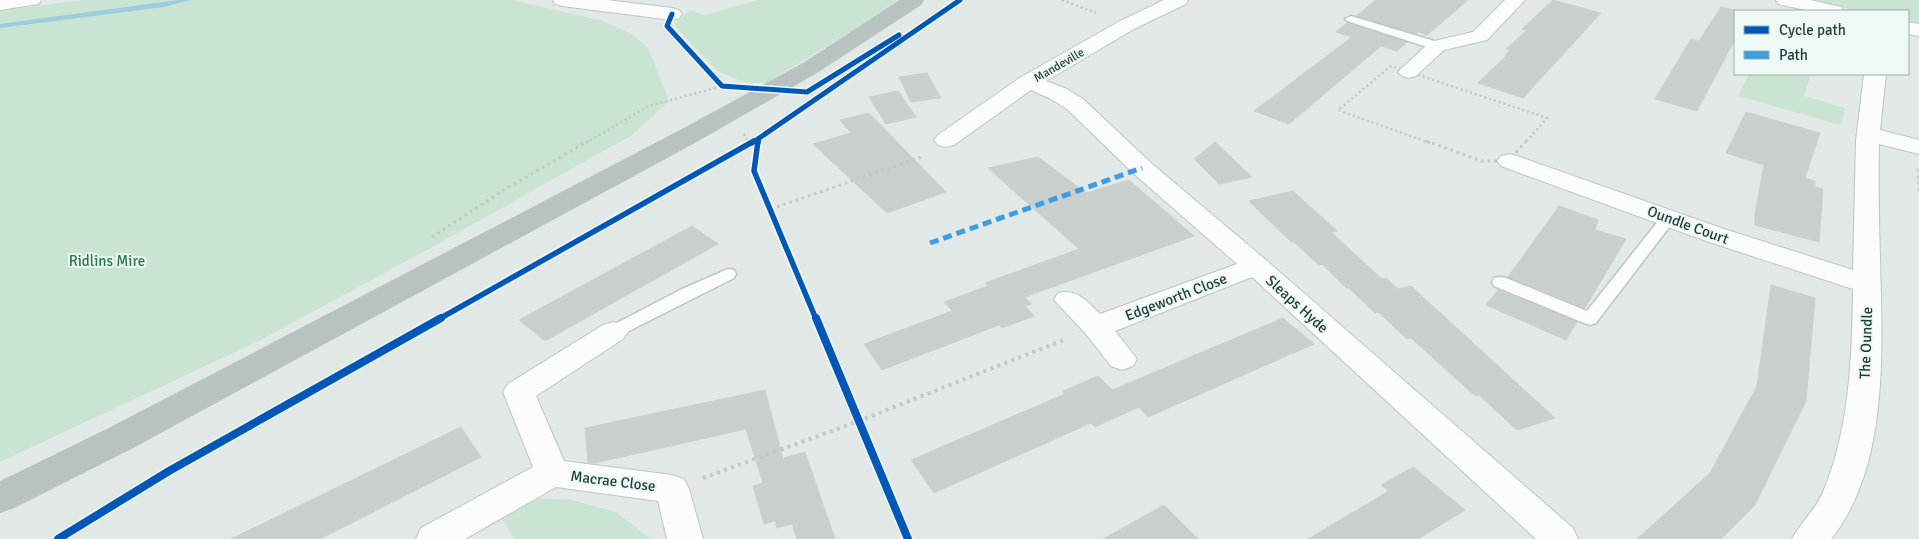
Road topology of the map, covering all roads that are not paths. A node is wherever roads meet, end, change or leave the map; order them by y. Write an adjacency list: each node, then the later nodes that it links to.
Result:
1 (32, 0): 7 (street)
2 (562, 0): 8 (street)
3 (914, 0): 29 (highway)
4 (1179, 0): 14 (street, Mandeville)
5 (1516, 0): 11 (street)
6 (1786, 0): 9 (street)
7 (0, 4)
8 (661, 8)
9 (1830, 10)
10 (1351, 19): 11 (lane)
11 (1437, 46): 12 (street)
12 (1408, 72)
13 (1875, 75): 15 (street, The Oundle)
14 (1029, 82): 16 (street, Mandeville); 20 (street, Sleaps Hyde)
15 (1868, 134): 17 (street); 23 (street, The Oundle)
16 (946, 140)
17 (1919, 147)
18 (1509, 161): 19 (street, Oundle Court)
19 (1668, 218): 22 (lane); 23 (street, Oundle Court)
20 (1256, 266): 25 (street, Edgeworth Close); 30 (street, Sleaps Hyde)
21 (728, 274): 26 (lane)
22 (1500, 282)
23 (1868, 284): 33 (street, The Oundle)
24 (1068, 300): 25 (street)
25 (1096, 327): 27 (street)
26 (614, 332): 28 (street, Macrae Close)
27 (1122, 359)
28 (552, 474): 31 (street); 32 (street, Macrae Close)
29 (0, 498)
30 (1558, 538)
31 (434, 539)
32 (685, 539)
33 (1810, 539)

